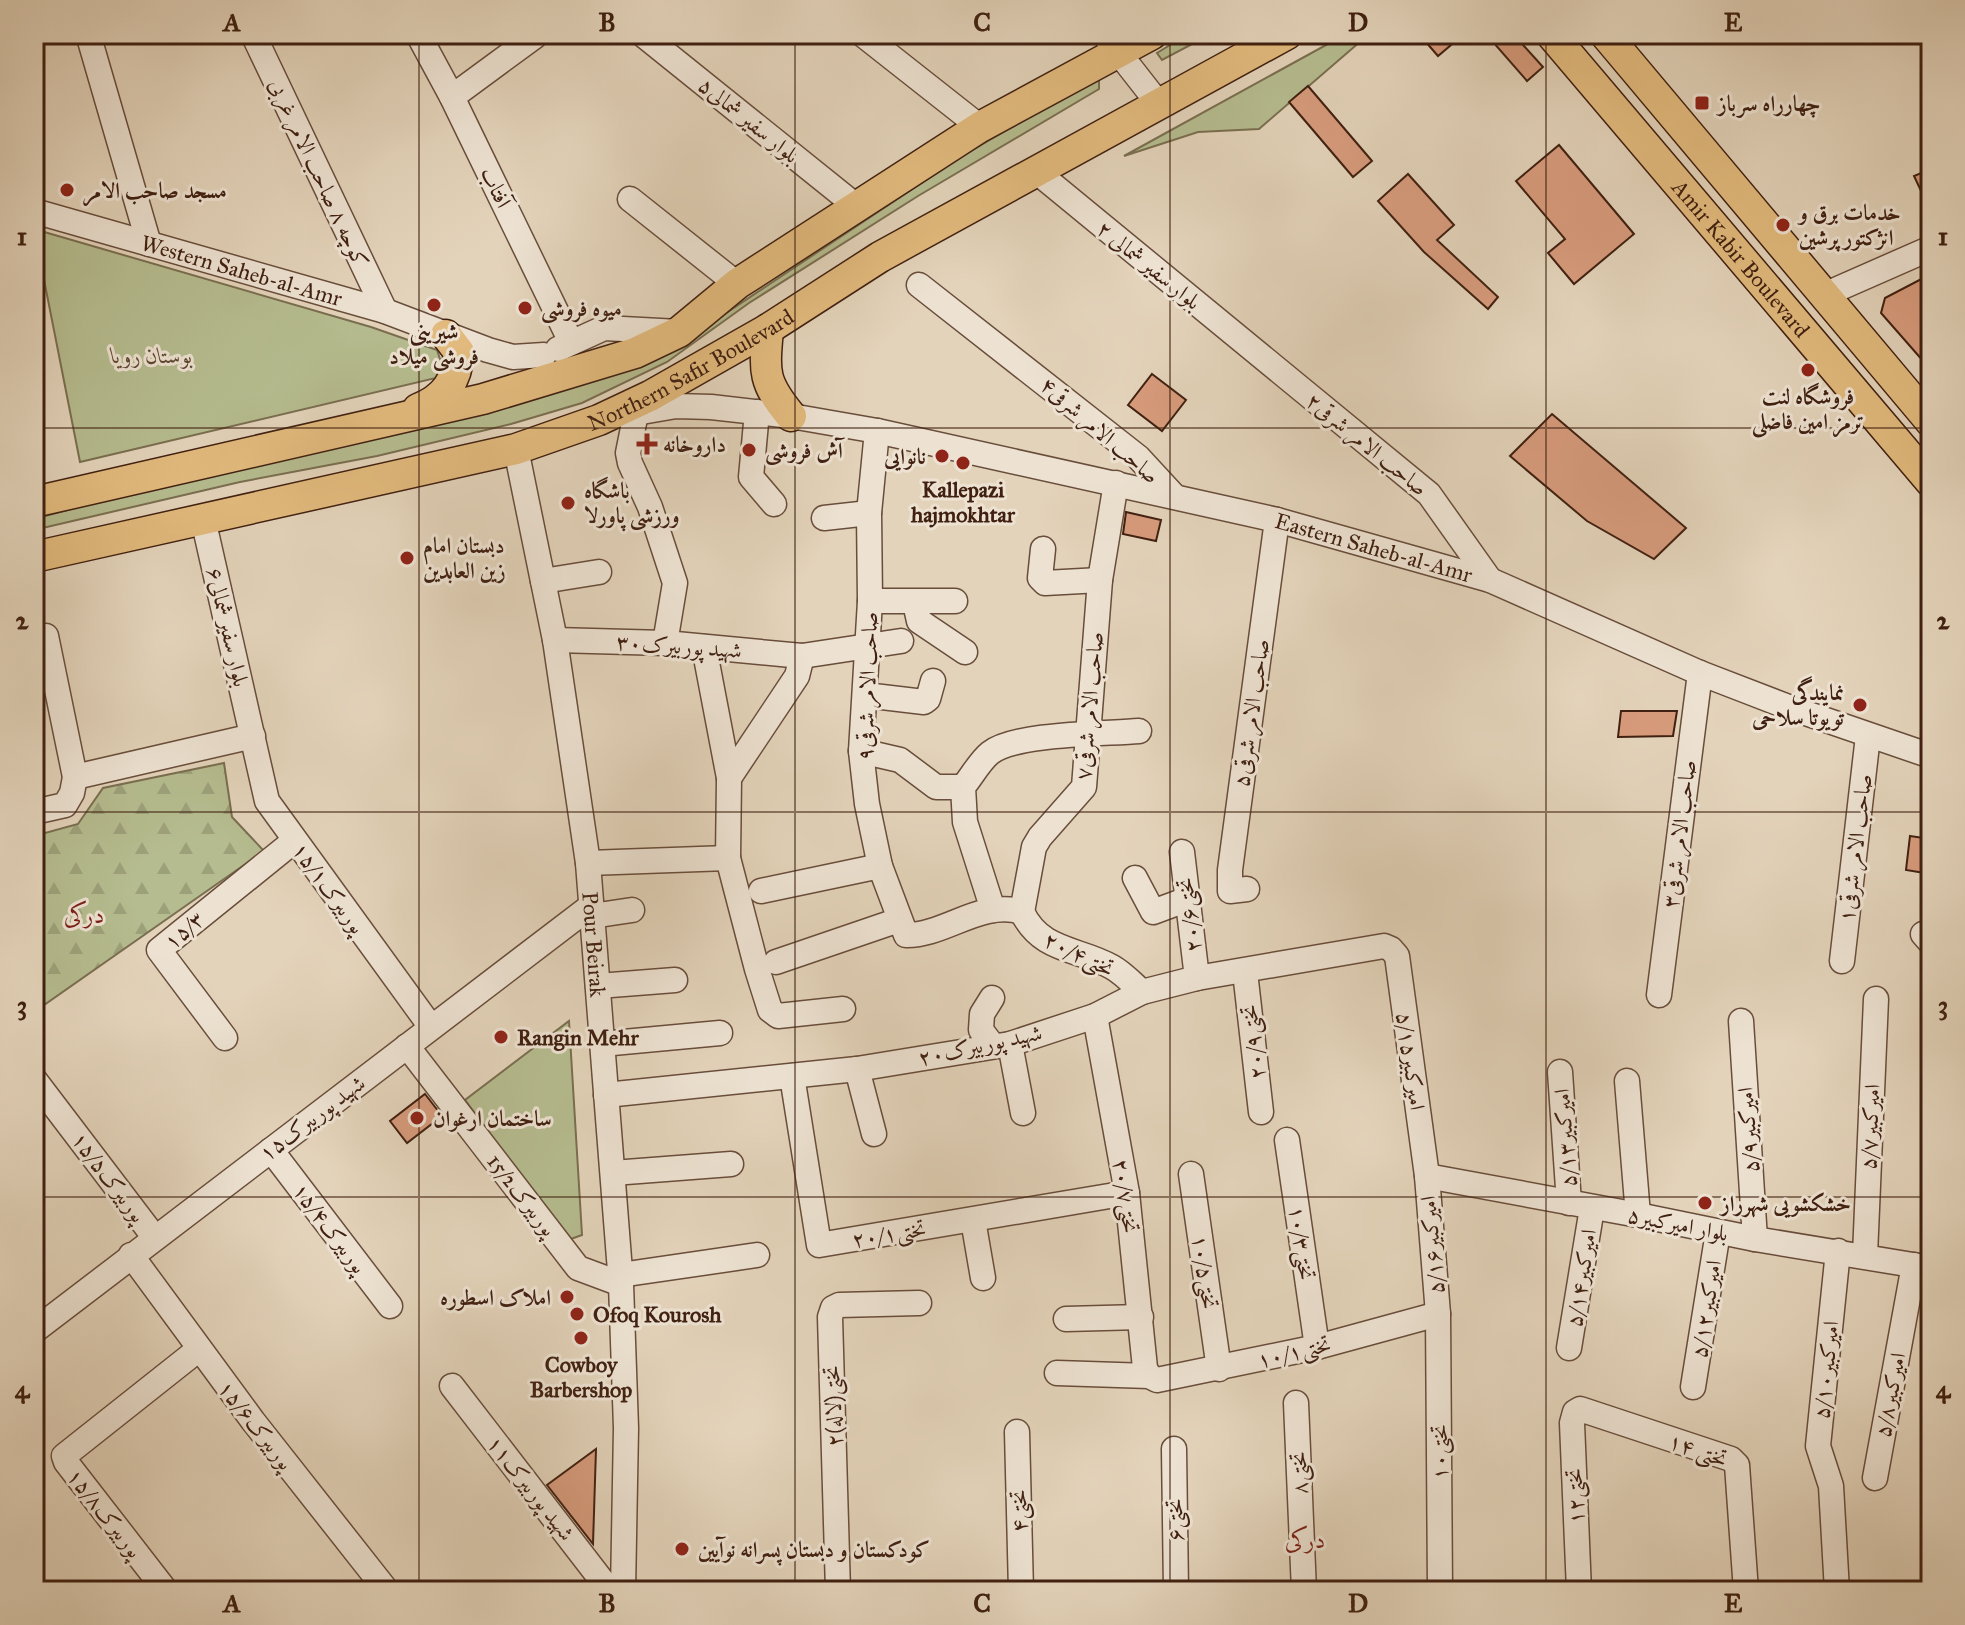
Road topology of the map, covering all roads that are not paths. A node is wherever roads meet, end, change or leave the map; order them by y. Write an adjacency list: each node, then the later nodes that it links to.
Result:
1 (88, 34): 20 (street)
2 (253, 34): 25 (street, کوچه ۸ صاحب الامر غربی)
3 (418, 34): 13 (street, آفتاب)
4 (642, 34): 18 (street, بلوار سفیر شمالی۵)
5 (862, 34): 15 (street)
6 (1152, 34): 11 (main road, Northern Safir Boulevard)
7 (1287, 34): 14 (main road, Northern Safir Boulevard)
8 (1551, 34): 41 (main road, Amir Kabir Boulevard)
9 (1605, 34): 12 (main road, Amir Kabir Boulevard)
10 (535, 36): 13 (street)
11 (1111, 43): 14 (street); 15 (main road, Northern Safir Boulevard)
12 (1622, 47): 24 (main road, Amir Kabir Boulevard)
13 (452, 97): 29 (street, آفتاب)
14 (1158, 103): 16 (main road, Northern Safir Boulevard)
15 (980, 127): 18 (main road, Northern Safir Boulevard)
16 (1037, 172): 26 (main road, Northern Safir Boulevard); 31 (street, بلوار سفیر شمالی ۲)
17 (630, 199): 22 (street)
18 (856, 206): 22 (main road, Northern Safir Boulevard)
19 (34, 211): 20 (street, Western Saheb-al-Amr)
20 (149, 244): 25 (street, Western Saheb-al-Amr)
21 (1931, 248): 24 (street)
22 (737, 284): 27 (main road, Northern Safir Boulevard)
23 (919, 285): 43 (street, صاحب الامر شرقی۴)
24 (1824, 295): 37 (main road, Amir Kabir Boulevard)
25 (385, 311): 28 (street, Western Saheb-al-Amr)
26 (768, 329): 35 (main road); 36 (main road, Northern Safir Boulevard)
27 (679, 332): 29 (street); 32 (main road, Northern Safir Boulevard)
28 (446, 335): 30 (street, Western Saheb-al-Amr); 38 (main road)
29 (571, 342): 30 (street)
30 (544, 355): 32 (street)
31 (1261, 357): 54 (street, ۲صاحب الامر شرقی)
32 (483, 399): 38 (main road, Northern Safir Boulevard)
33 (757, 412): 34 (street, Eastern Saheb-al-Amr); 35 (street, Eastern Saheb-al-Amr); 45 (street)
34 (636, 413): 36 (street, Eastern Saheb-al-Amr); 62 (street)
35 (791, 416): 39 (street, Eastern Saheb-al-Amr)
36 (599, 420): 40 (main road, Northern Safir Boulevard)
37 (1931, 422)
38 (381, 424): 44 (main road, Northern Safir Boulevard)
39 (877, 431): 42 (street, Eastern Saheb-al-Amr); 46 (street, صاحب الامر شرقی۹)
40 (516, 449): 48 (main road, Northern Safir Boulevard); 55 (street, Pour Beirak)
41 (1931, 482)
42 (1116, 483): 43 (street, Eastern Saheb-al-Amr); 53 (street, صاحب الامر شرقی۷)
43 (1174, 496): 49 (street, Eastern Saheb-al-Amr)
44 (34, 502)
45 (774, 504)
46 (869, 513): 47 (street); 56 (street, صاحب الامر شرقی۹)
47 (824, 518)
48 (203, 519): 51 (main road, Northern Safir Boulevard); 71 (street, بلوار سفیر شمالی۶)
49 (1277, 520): 54 (street, Eastern Saheb-al-Amr); 86 (street, صاحب الامر شرقی۵)
50 (1043, 549): 53 (street)
51 (34, 557)
52 (599, 572): 55 (street)
53 (1100, 580): 72 (street, صاحب الامر شرقی۷)
54 (1490, 580): 67 (street, Eastern Saheb-al-Amr)
55 (543, 581): 60 (street, Pour Beirak)
56 (870, 601): 58 (street); 63 (street, صاحب الامر شرقی۹)
57 (955, 601): 58 (street)
58 (915, 603): 65 (street)
59 (46, 636): 76 (street)
60 (555, 640): 62 (street, شهید پوربیرک۳۰); 83 (street, Pour Beirak)
61 (901, 641): 63 (street, شهید پوربیرک۳۰)
62 (665, 643): 64 (street, شهید پوربیرک۳۰)
63 (867, 646): 66 (street, شهید پوربیرک۳۰); 69 (street, صاحب الامر شرقی۹)
64 (704, 647): 66 (street, شهید پوربیرک۳۰); 77 (street)
65 (965, 652)
66 (802, 656): 77 (street)
67 (1700, 673): 73 (street, Eastern Saheb-al-Amr); 102 (street, صاحب الامر شرقی۳)
68 (933, 681): 69 (street)
69 (865, 695): 74 (street, صاحب الامر شرقی۹)
70 (1139, 731): 72 (street)
71 (253, 736): 76 (street); 80 (street, پوربیرک۱۵/۱)
72 (1087, 736): 78 (street); 92 (street, صاحب الامر شرقی۷)
73 (1868, 736): 75 (street, Eastern Saheb-al-Amr); 95 (street, صاحب الامر شرقی۱)
74 (861, 751): 78 (street); 84 (street, صاحب الامر شرقی۹)
75 (1931, 756)
76 (75, 777): 79 (street)
77 (729, 778): 82 (street)
78 (963, 787): 90 (street)
79 (34, 812)
80 (294, 841): 108 (street, پوربیرک۱۵/۱); 110 (street, ۱۵/۳)
81 (1182, 852): 88 (street, تختی۲۰/۶)
82 (728, 858): 83 (street); 105 (street)
83 (588, 863): 91 (street, Pour Beirak)
84 (880, 866): 87 (street); 93 (street, صاحب الامر شرقی۹)
85 (1135, 878): 88 (street)
86 (1247, 889)
87 (761, 891)
88 (1188, 899): 98 (street, تختی۲۰/۶)
89 (632, 910): 91 (street)
90 (993, 910): 92 (street); 93 (street)
91 (592, 911): 100 (street, Pour Beirak); 108 (street, شهید پوربیرک۱۵)
92 (1022, 912): 101 (street, تختی۲۰/۴)
93 (903, 927): 96 (street)
94 (1391, 949): 97 (street, شهید پوربیرک۲۰); 128 (street, امیرکبیر۵/۱۵)
95 (1842, 961)
96 (776, 962)
97 (1245, 972): 98 (street, شهید پوربیرک۲۰); 120 (street, تختی۲۰/۹)
98 (1197, 978): 101 (street, شهید پوربیرک۲۰)
99 (675, 980): 100 (street)
100 (598, 986): 111 (street, Pour Beirak)
101 (1142, 992): 106 (street, شهید پوربیرک۲۰)
102 (1659, 995)
103 (992, 998): 112 (street)
104 (1876, 999): 139 (street, امیرکبیر۵/۷)
105 (843, 1009)
106 (1095, 1016): 112 (street, شهید پوربیرک۲۰); 129 (street, تختی۲۰/۷)
107 (1741, 1021): 135 (street, امیرکبیر۵/۹)
108 (431, 1027): 113 (street, شهید پوربیرک۱۵)
109 (720, 1033): 111 (street)
110 (225, 1038)
111 (602, 1044): 119 (street, Pour Beirak)
112 (1002, 1045): 114 (street, شهید پوربیرک۲۰); 121 (street)
113 (407, 1046): 124 (street, شهید پوربیرک۱۵); 142 (street, پوربیرک15/2)
114 (857, 1069): 116 (street, شهید پوربیرک۲۰); 122 (street)
115 (1560, 1072): 130 (street, امیرکبیر۵/۱۳)
116 (792, 1076): 119 (street, شهید پوربیرک۲۰); 132 (street, تختی۲۰/۱)
117 (34, 1079): 134 (street, پوربیرک۱۵/۵)
118 (1627, 1081): 131 (street)
119 (606, 1095): 126 (street, Pour Beirak)
120 (1261, 1112)
121 (1023, 1113)
122 (874, 1134)
123 (1287, 1140): 149 (street, تختی۱۰/۳)
124 (271, 1150): 134 (street, شهید پوربیرک۱۵); 144 (street, پوربیرک۱۵/۴)
125 (731, 1164): 126 (street)
126 (613, 1173): 142 (street, Pour Beirak)
127 (1191, 1174): 152 (street, تختی۱۰/۵)
128 (1427, 1176): 130 (street, بلوار امیرکبیر۵); 145 (street, امیرکبیر۵/۱۶)
129 (1127, 1193): 132 (street, تختی۲۰/۱); 146 (street, تختی۲۰/۷)
130 (1581, 1205): 131 (street, بلوار امیرکبیر۵); 150 (street, امیرکبیر۵/۱۴)
131 (1638, 1215): 133 (street, بلوار امیرکبیر۵)
132 (973, 1220): 141 (street)
133 (1718, 1232): 135 (street, بلوار امیرکبیر۵); 156 (street, امیرکبیر۵/۱۲)
134 (155, 1238): 137 (street, شهید پوربیرک۱۵)
135 (1755, 1239): 136 (street, بلوار امیرکبیر۵)
136 (1838, 1251): 139 (street, بلوار امیرکبیر۵); 173 (street, امیرکبیر۵/۱۰)
137 (131, 1255): 148 (street, شهید پوربیرک۱۵); 151 (street, پوربیرک۱۵/۶)
138 (757, 1255): 142 (street)
139 (1865, 1255): 140 (street, بلوار امیرکبیر۵)
140 (1923, 1266): 161 (street, امیرکبیر۵/۸)
141 (983, 1278)
142 (620, 1279): 165 (street, Pour Beirak)
143 (919, 1303): 166 (street, ۲تختی(لاله))
144 (390, 1306)
145 (1438, 1314): 149 (street, تختی۱۰/۱); 170 (street, تختی۱۰)
146 (1141, 1317): 147 (street); 154 (street, تختی۲۰/۷)
147 (1066, 1319)
148 (34, 1331)
149 (1317, 1347): 152 (street, تختی۱۰/۱)
150 (1569, 1348)
151 (199, 1349): 162 (street, پوربیرک۱۵/۸); 163 (street, پوربیرک۱۵/۶)
152 (1219, 1369): 154 (street, تختی۱۰/۱)
153 (1057, 1373): 154 (street, تختی۱۰/۱)
154 (1149, 1376)
155 (452, 1386): 164 (street, شهید پوربیرک۱۱)
156 (1693, 1387)
157 (1296, 1403): 169 (street, تختی۸)
158 (1584, 1409): 171 (street, تختی۱۲); 172 (street, تختی ۱۴)
159 (1017, 1432): 167 (street, تختی۴)
160 (1174, 1449): 168 (street, تختی۶)
161 (1875, 1478)
162 (166, 1591)
163 (387, 1591)
164 (610, 1591)
165 (623, 1591)
166 (838, 1591)
167 (1021, 1591)
168 (1176, 1591)
169 (1304, 1591)
170 (1440, 1591)
171 (1579, 1591)
172 (1746, 1591)
173 (1837, 1591)

